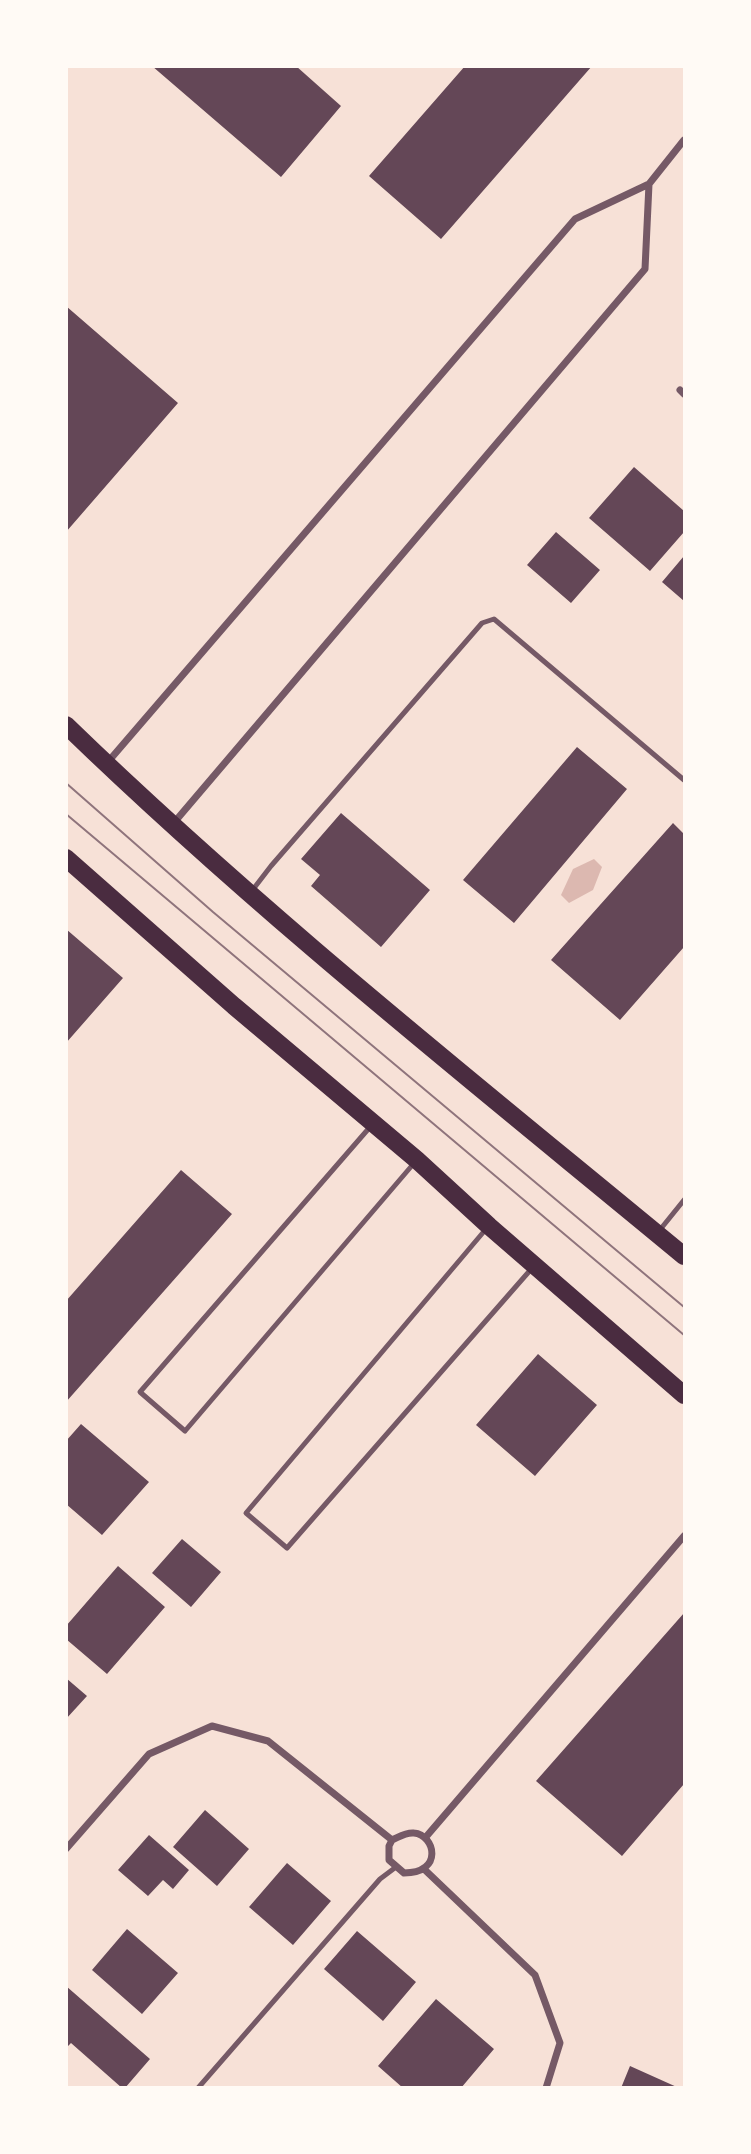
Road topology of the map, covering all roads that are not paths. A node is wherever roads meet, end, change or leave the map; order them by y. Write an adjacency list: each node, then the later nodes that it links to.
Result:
1 (684, 140): 2 (street)
2 (649, 184): 4 (street); 6 (street)
3 (66, 725): 4 (main road)
4 (106, 764): 6 (main road)
5 (684, 780): 8 (lane)
6 (172, 825): 8 (main road)
7 (66, 858): 9 (main road)
8 (251, 892): 13 (main road)
9 (373, 1123): 10 (main road); 10 (lane)
10 (417, 1160): 12 (main road)
11 (684, 1200): 13 (lane)
12 (489, 1226): 15 (main road); 15 (lane)
13 (657, 1233): 14 (main road)
14 (684, 1256)
15 (535, 1265): 16 (main road)
16 (684, 1395)
17 (684, 1536): 18 (street)
18 (425, 1838): 20 (street); 23 (street)
19 (70, 1839): 20 (street); 21 (street)
20 (390, 1843): 22 (street)
21 (66, 1849)
22 (396, 1867): 23 (street); 24 (lane)
23 (425, 1870): 25 (street)
24 (198, 2088)
25 (546, 2088)

